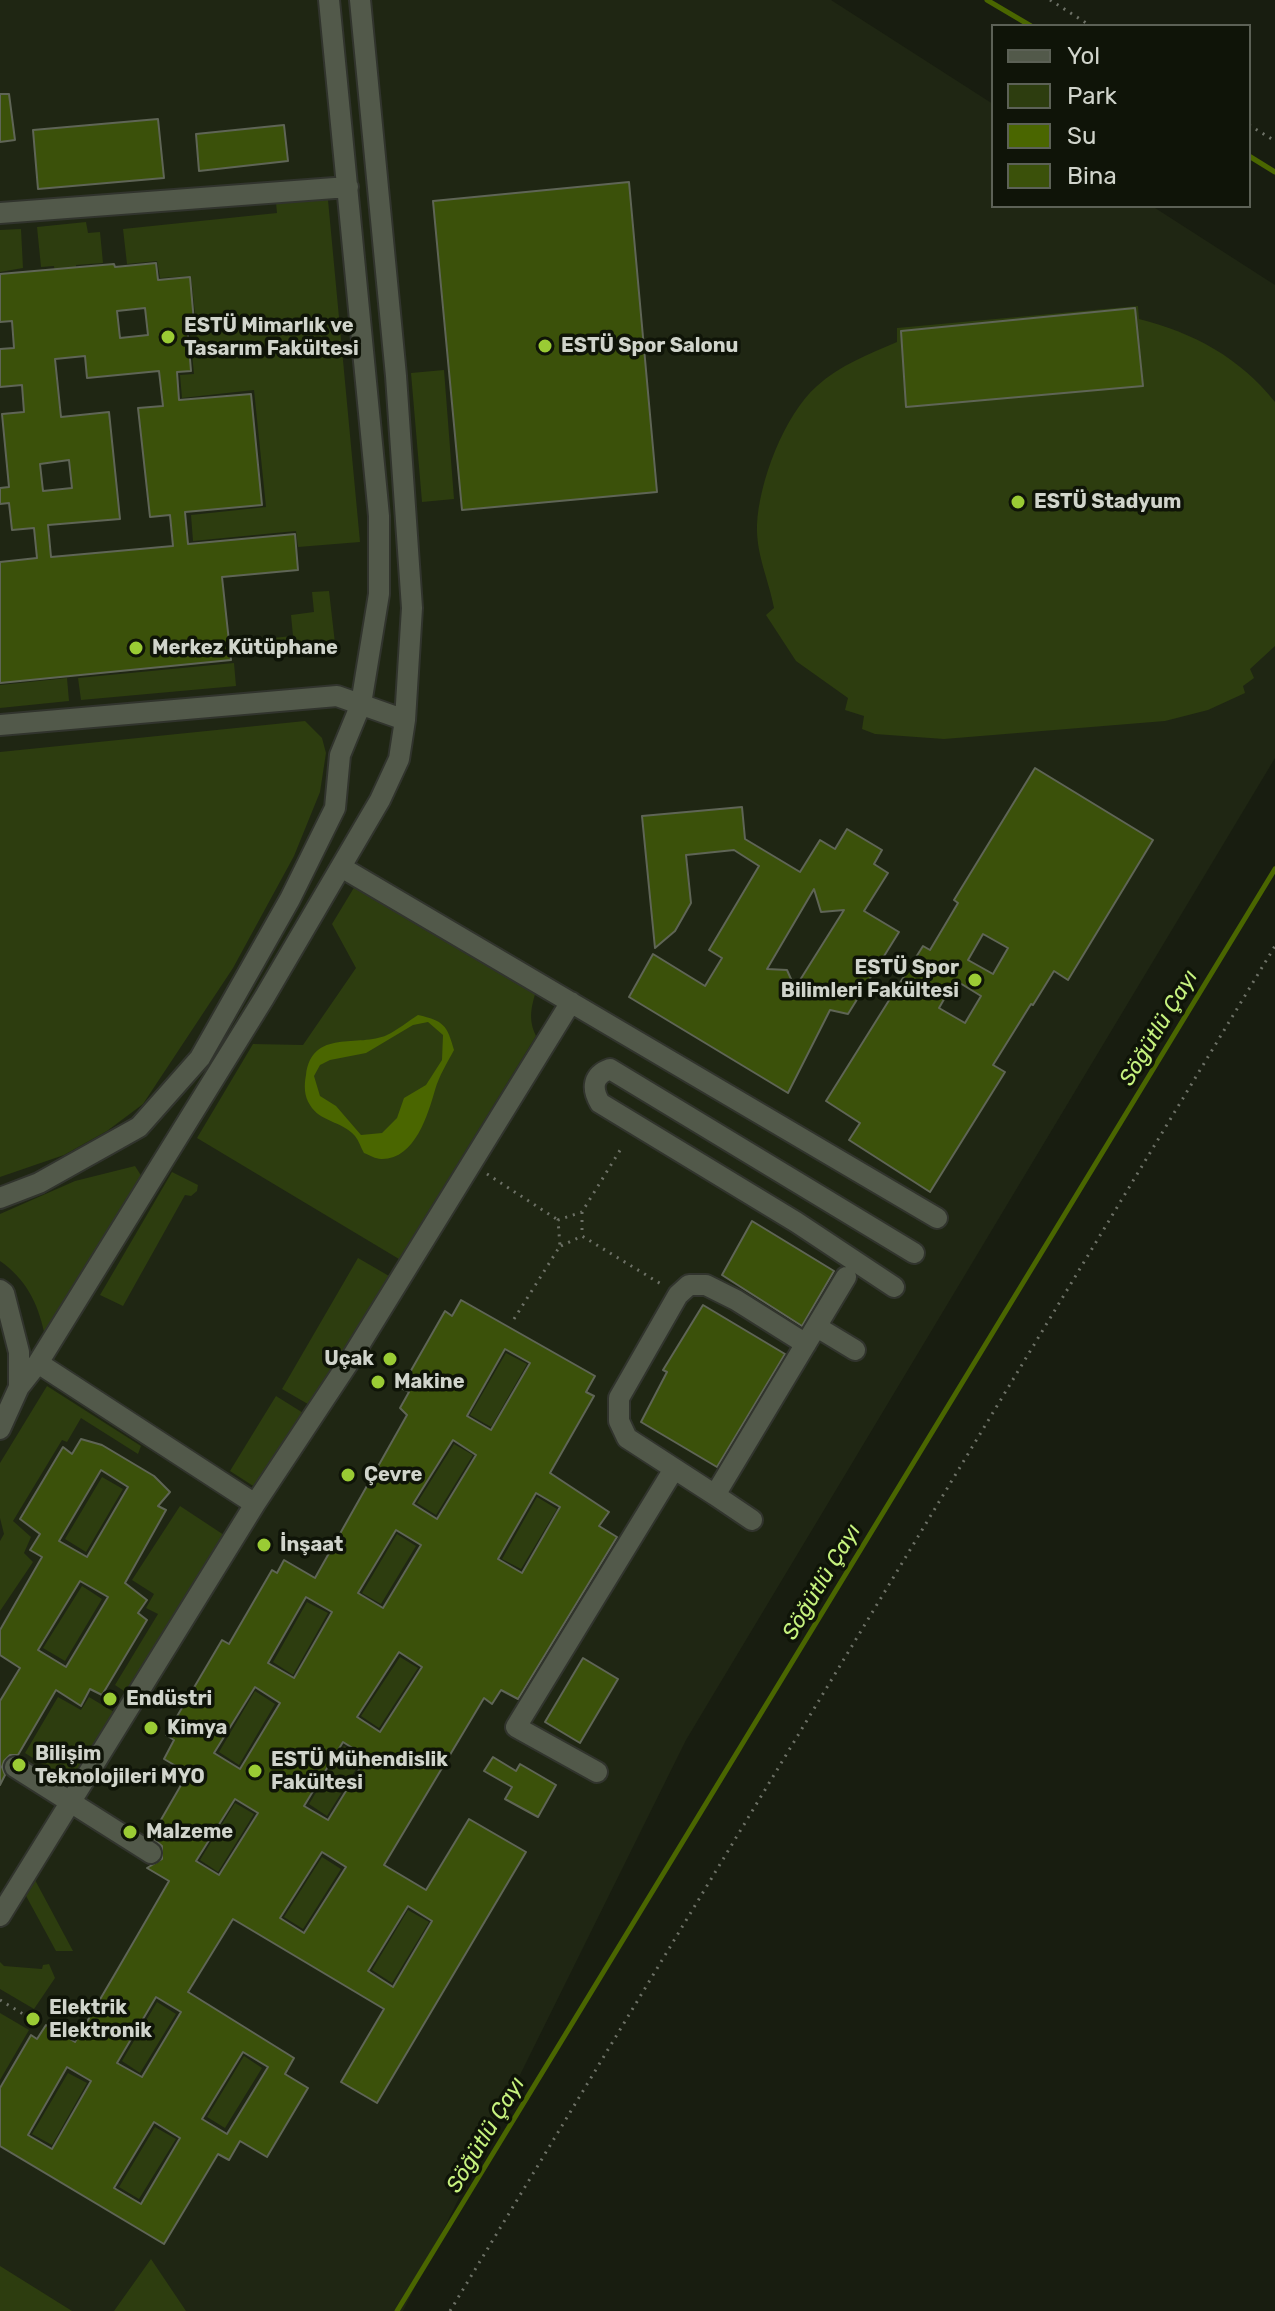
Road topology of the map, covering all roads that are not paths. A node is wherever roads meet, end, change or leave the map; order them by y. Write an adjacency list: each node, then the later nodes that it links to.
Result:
1 (329, 0): 3 (street)
2 (360, 0): 6 (street)
3 (348, 187): 4 (street); 5 (street)
4 (0, 213)
5 (361, 704): 6 (street); 7 (street); 10 (street)
6 (405, 720): 8 (street)
7 (0, 725)
8 (341, 867): 9 (street); 19 (street)
9 (571, 1002): 11 (street); 24 (street)
10 (0, 1198)
11 (937, 1218)
12 (877, 1230): 13 (street); 14 (street); 14 (street)
13 (914, 1253)
14 (852, 1270): 15 (street); 17 (street)
15 (894, 1287)
16 (0, 1290): 20 (street)
17 (811, 1336): 18 (street); 22 (street); 23 (street)
18 (855, 1350)
19 (38, 1363): 20 (street); 24 (street)
20 (19, 1387): 21 (street)
21 (0, 1429)
22 (674, 1469): 23 (street); 27 (street)
23 (715, 1495): 25 (street)
24 (255, 1504): 28 (street)
25 (752, 1520)
26 (15, 1767): 28 (street)
27 (597, 1772)
28 (70, 1803): 29 (street); 30 (street)
29 (151, 1853)
30 (0, 1916)

